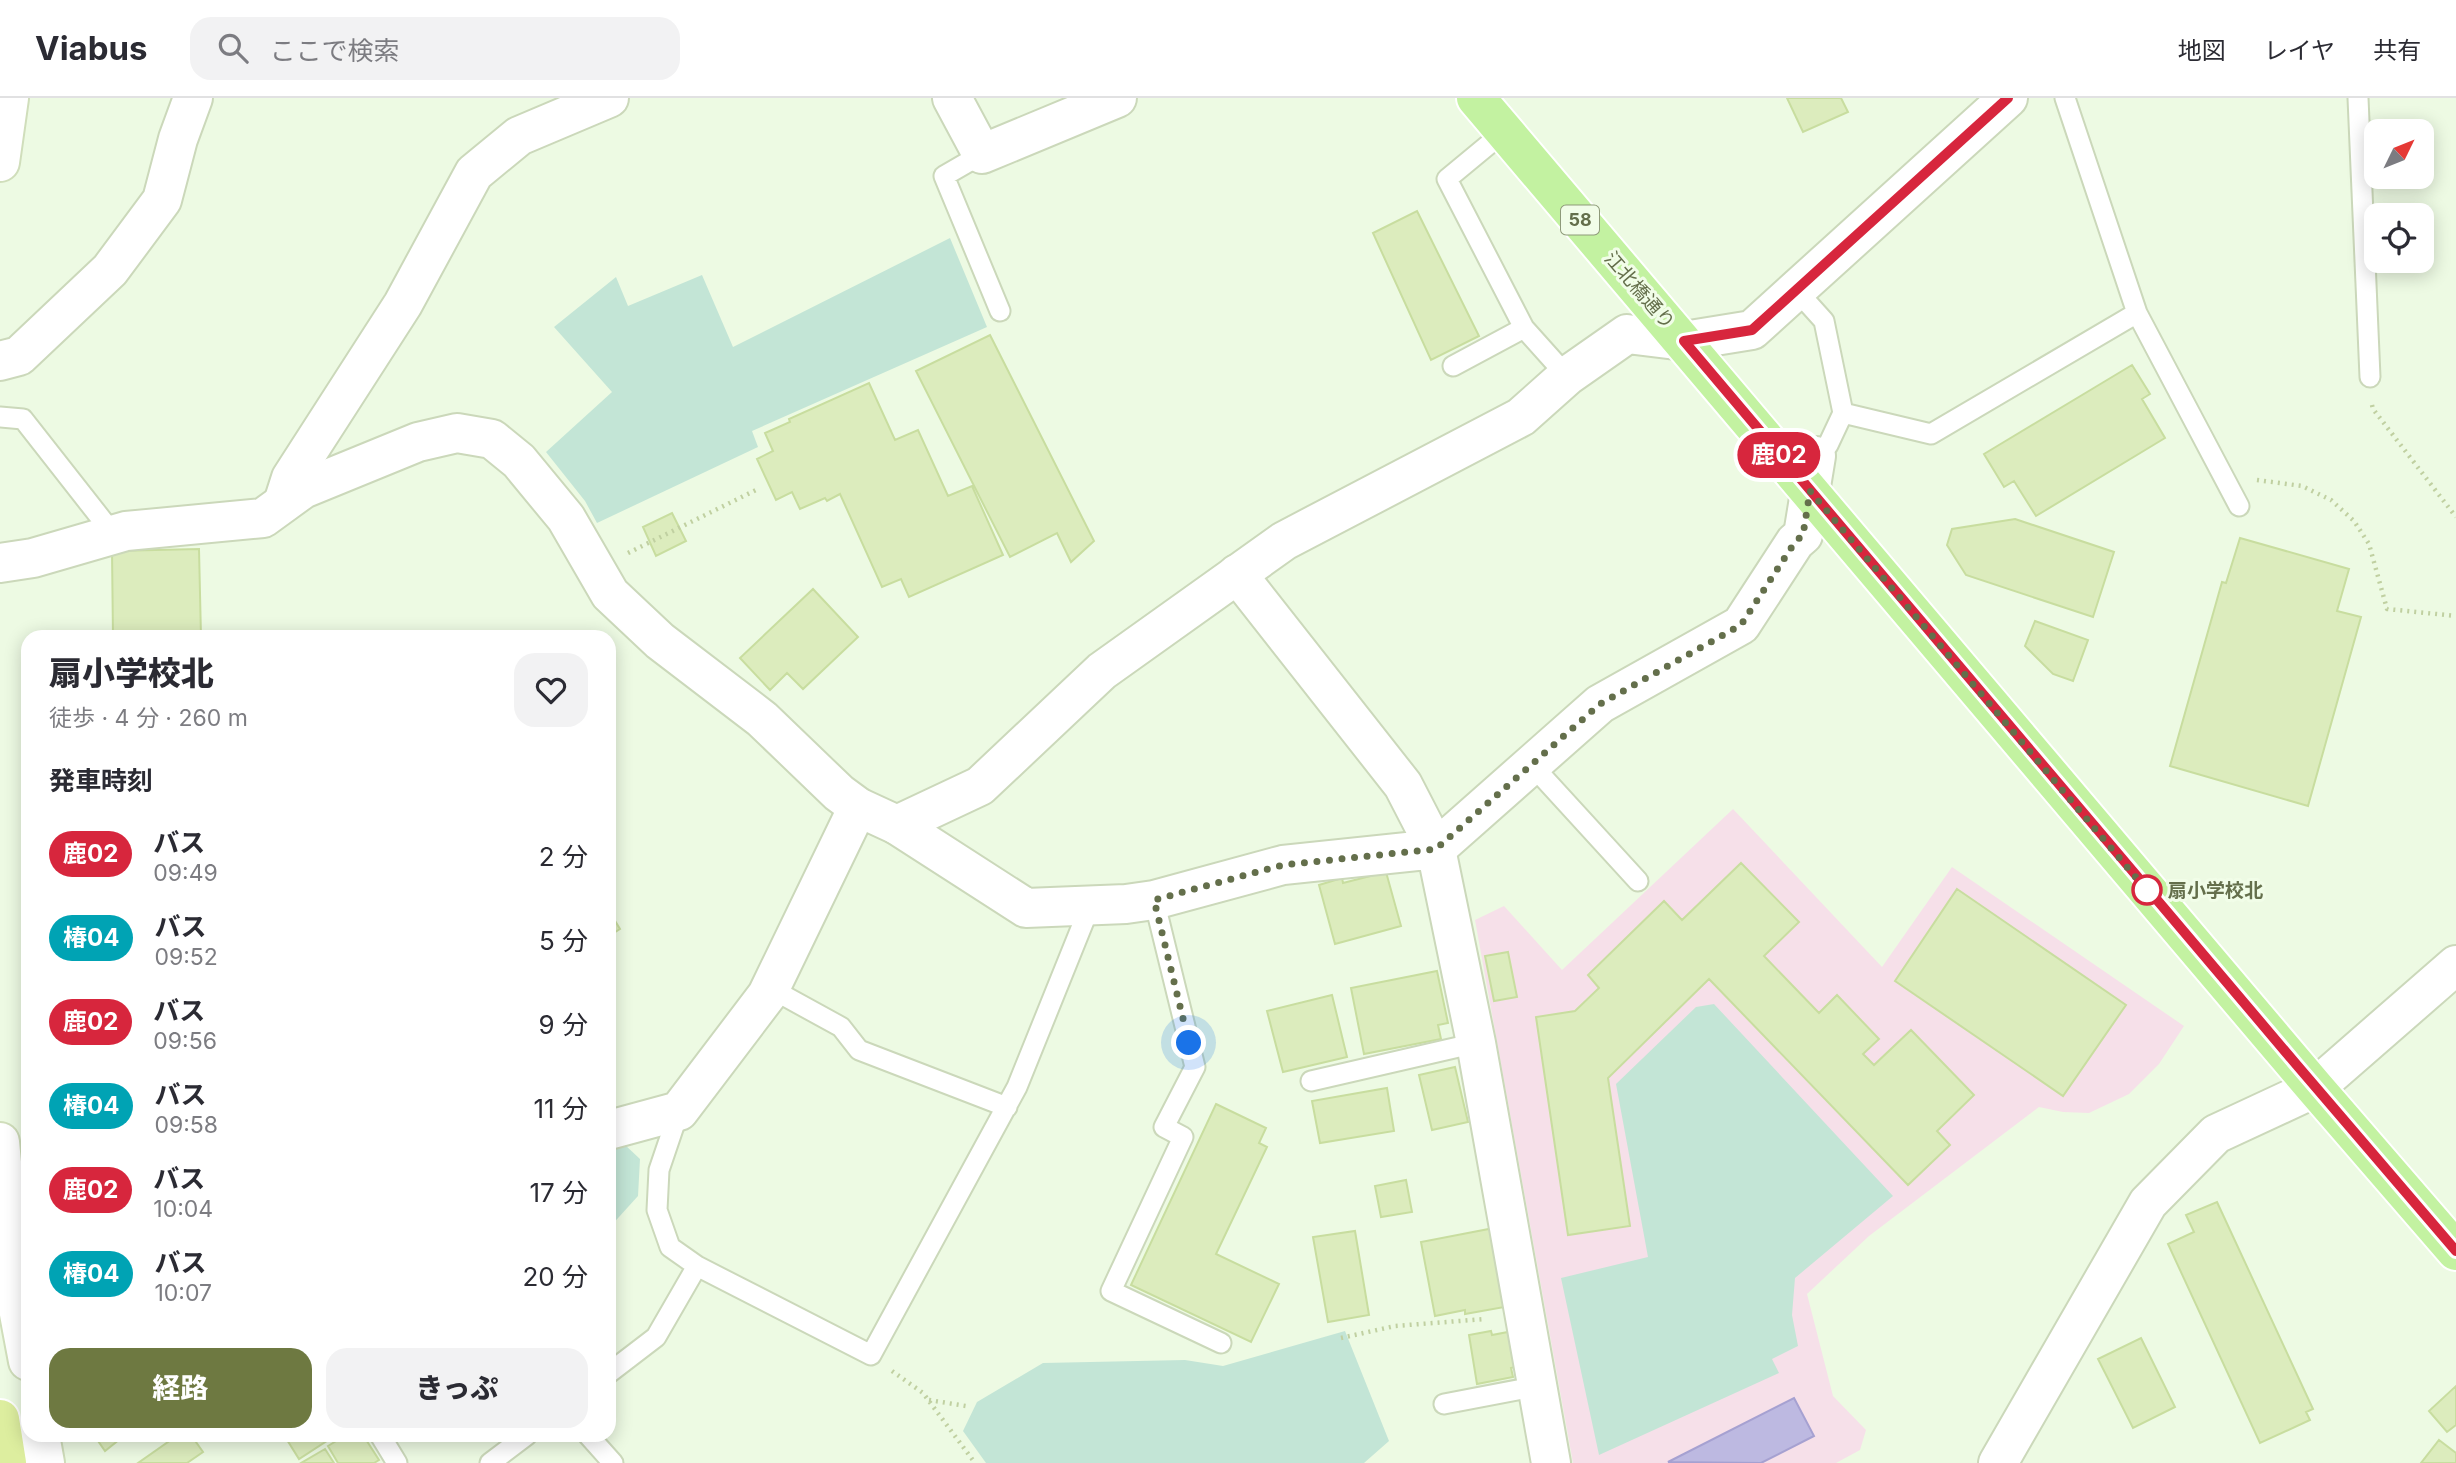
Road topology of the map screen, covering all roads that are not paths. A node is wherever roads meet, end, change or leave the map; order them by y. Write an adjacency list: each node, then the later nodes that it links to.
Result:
1 (9, 98): 12 (street)
2 (193, 98): 18 (street)
3 (609, 98): 25 (street)
4 (952, 98): 11 (street)
5 (1118, 98): 11 (street)
6 (1476, 98): 10 (main road, 江北橋通り / 58)
7 (2008, 98): 13 (street)
8 (2065, 98): 15 (lane)
9 (2358, 98): 21 (lane)
10 (1505, 131): 16 (lane); 17 (main road, 江北橋通り / 58)
11 (982, 154): 14 (lane)
12 (0, 162)
13 (1797, 291): 17 (street); 22 (lane)
14 (1000, 311)
15 (2137, 313): 22 (lane); 26 (lane)
16 (1524, 328): 19 (lane); 20 (lane)
17 (1684, 341): 20 (street); 24 (main road, 江北橋通り / 58)
18 (0, 361)
19 (1454, 366)
20 (1567, 376): 29 (street)
21 (2370, 377)
22 (1843, 412): 24 (lane)
23 (0, 417): 27 (lane)
24 (1813, 473): 30 (street); 41 (main road, 江北橋通り / 58)
25 (283, 503): 27 (street); 31 (street)
26 (2239, 506)
27 (114, 535): 28 (street)
28 (0, 563)
29 (1237, 574): 32 (street); 33 (street)
30 (1531, 764): 33 (street); 34 (lane)
31 (858, 807): 32 (street); 38 (street)
32 (897, 825): 36 (street)
33 (1436, 849): 35 (street); 39 (street)
34 (1638, 881)
35 (1154, 900): 36 (street); 49 (lane)
36 (1090, 906): 42 (lane)
37 (2456, 965): 41 (street)
38 (770, 988): 42 (lane); 43 (street)
39 (1476, 1043): 40 (lane); 51 (street)
40 (1311, 1081)
41 (2315, 1088): 46 (main road, 江北橋通り / 58); 64 (street)
42 (1007, 1107): 47 (lane)
43 (679, 1111): 44 (street); 47 (lane)
44 (616, 1128)
45 (0, 1142): 48 (street)
46 (2456, 1251)
47 (697, 1266): 50 (lane)
48 (21, 1281)
49 (1221, 1343)
50 (616, 1368)
51 (1538, 1386): 52 (lane); 63 (street)
52 (1444, 1404)
53 (0, 1419): 58 (highway)
54 (41, 1442): 59 (street)
55 (384, 1442): 60 (lane)
56 (518, 1442): 61 (lane)
57 (595, 1442): 62 (lane)
58 (7, 1463)
59 (45, 1463)
60 (397, 1463)
61 (490, 1463)
62 (613, 1463)
63 (1551, 1463)
64 (1998, 1463)

